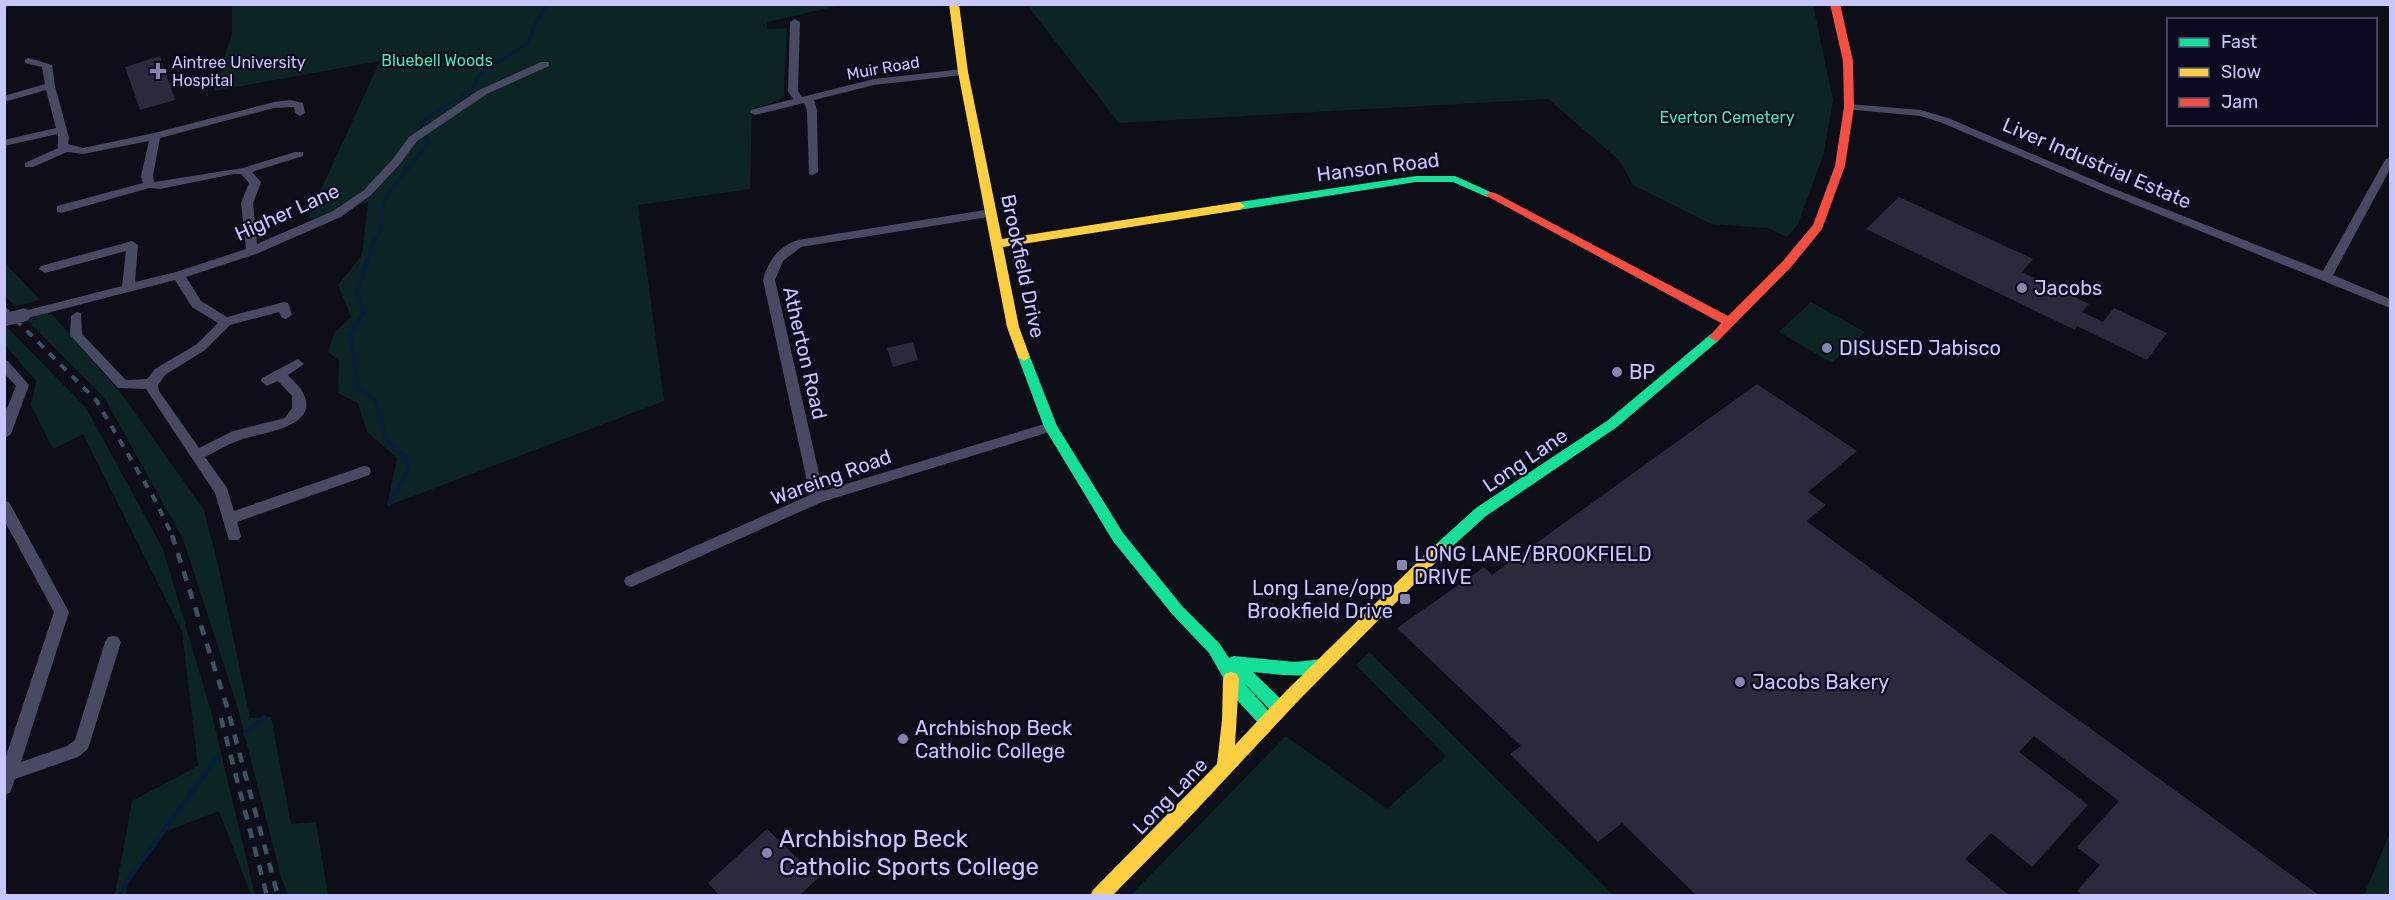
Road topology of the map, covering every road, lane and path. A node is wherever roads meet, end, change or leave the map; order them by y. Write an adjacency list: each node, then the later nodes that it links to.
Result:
1 (954, 4): 6 (street, Brookfield Drive)
2 (1835, 4): 12 (street, Long Lane)
3 (795, 22): 10 (street)
4 (29, 61): 7 (street)
5 (545, 64): 28 (street, Higher Lane)
6 (963, 72): 10 (street, Muir Road); 26 (street, Brookfield Drive)
7 (50, 86): 9 (street); 15 (street)
8 (306, 97): 11 (street)
9 (4, 99)
10 (804, 100): 13 (street, Muir Road); 23 (street)
11 (290, 103): 14 (street); 16 (street)
12 (1848, 107): 31 (street, Liver Industrial Estate); 38 (street, Long Lane)
13 (754, 112)
14 (300, 113)
15 (62, 130): 17 (street); 18 (street)
16 (155, 135): 18 (street); 24 (street)
17 (4, 143)
18 (67, 148): 21 (street)
19 (299, 154): 22 (street)
20 (2391, 160): 31 (street)
21 (26, 167)
22 (244, 171): 24 (street); 28 (street)
23 (813, 172)
24 (149, 185): 25 (street)
25 (61, 209)
26 (991, 213): 27 (street, Brookfield Drive); 47 (street, Atherton Road)
27 (997, 244): 38 (street, Hanson Road); 43 (street, Brookfield Drive)
28 (252, 251): 30 (street, Higher Lane)
29 (46, 270): 32 (street)
30 (180, 275): 32 (street, Higher Lane); 37 (street)
31 (2326, 277): 33 (street, Liver Industrial Estate)
32 (128, 289): 36 (street, Higher Lane, bridge)
33 (2391, 304)
34 (286, 315): 37 (street)
35 (77, 316): 41 (street)
36 (4, 320)
37 (226, 322): 41 (street)
38 (1731, 323): 55 (street, Long Lane)
39 (4, 364): 42 (street)
40 (298, 364): 45 (street)
41 (151, 384): 45 (street)
42 (11, 406): 44 (street)
43 (1051, 427): 47 (street, Wareing Road); 53 (street, Brookfield Drive)
44 (4, 434)
45 (196, 455): 49 (street)
46 (364, 471): 49 (street)
47 (818, 498): 51 (street, Wareing Road)
48 (4, 506): 60 (street)
49 (229, 519): 50 (street)
50 (234, 536)
51 (631, 582)
52 (113, 642): 60 (street)
53 (1221, 656): 54 (street, Brookfield Drive); 56 (street, Brookfield Drive)
54 (1236, 664): 55 (street); 57 (street, Brookfield Drive)
55 (1322, 666): 57 (street, Long Lane)
56 (1231, 678): 58 (street, Brookfield Drive); 59 (street)
57 (1280, 709): 58 (street, Long Lane)
58 (1268, 722): 59 (street, Long Lane)
59 (1225, 766): 61 (street, Long Lane)
60 (7, 781)
61 (1100, 896)

